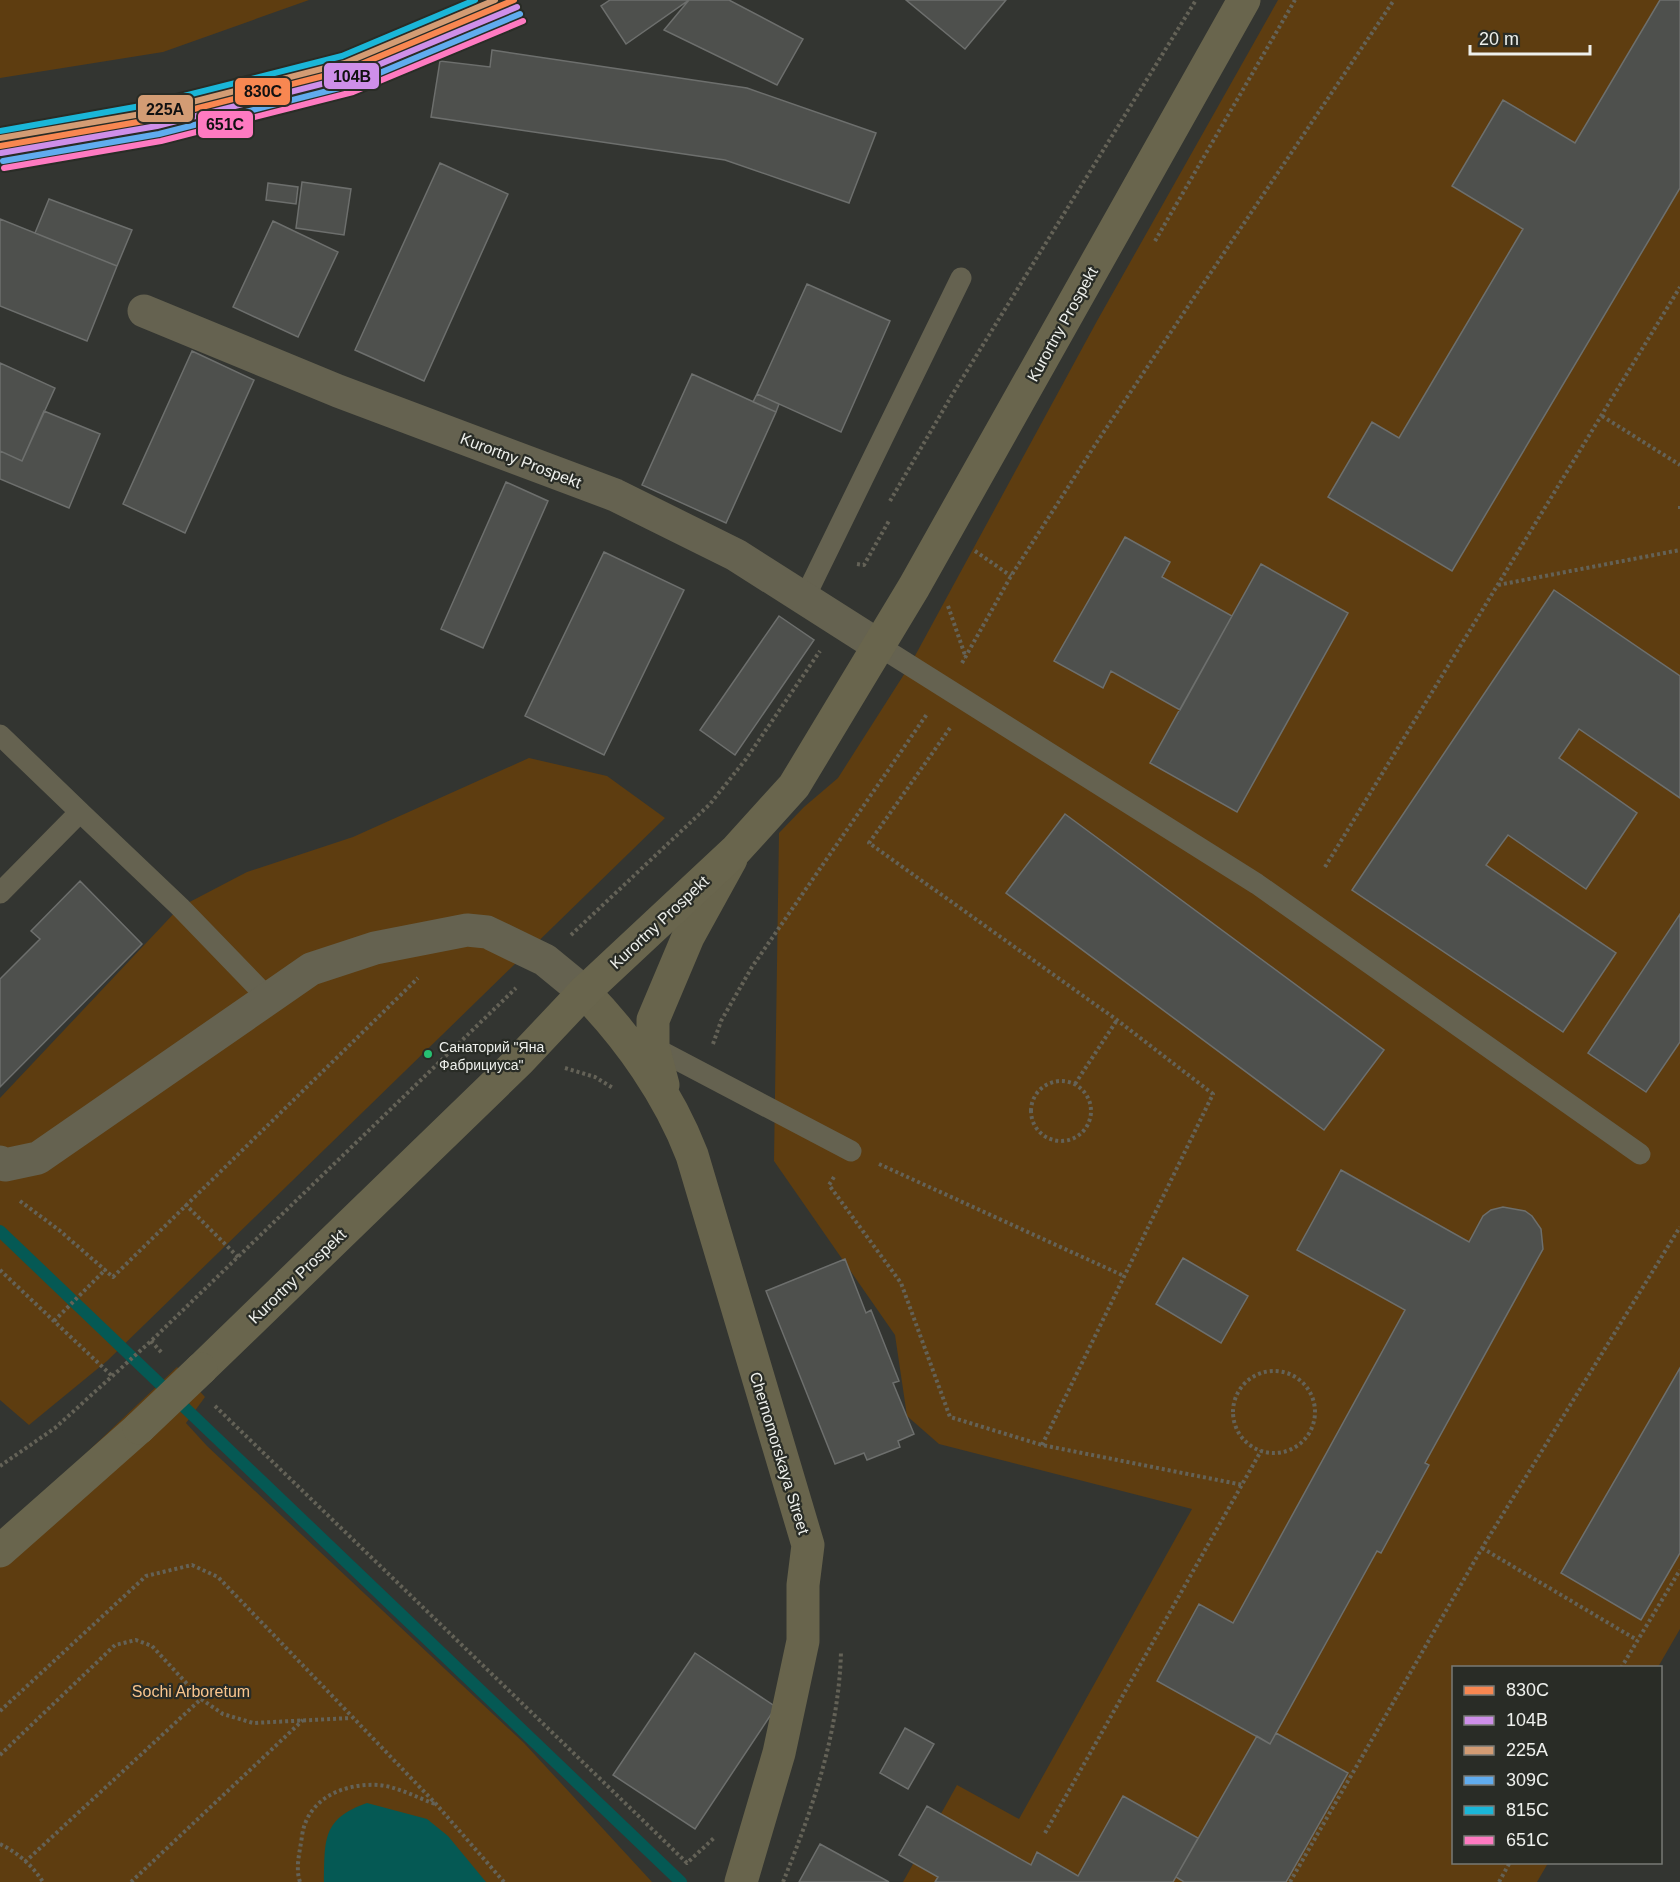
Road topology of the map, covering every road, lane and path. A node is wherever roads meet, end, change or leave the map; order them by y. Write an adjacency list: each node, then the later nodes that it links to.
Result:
1 (1197, 0): 9 (path)
2 (1244, 0): 21 (main road, Kurortny Prospekt)
3 (1395, 0): 17 (path)
4 (961, 278): 20 (lane)
5 (1680, 287): 7 (path)
6 (144, 311): 20 (street, Kurortny Prospekt)
7 (1602, 416): 8 (path); 18 (path)
8 (1680, 465)
9 (888, 504)
10 (1680, 506): 11 (path)
11 (1680, 512)
12 (890, 519): 16 (path)
13 (1680, 550): 18 (path)
14 (975, 551): 17 (path)
15 (859, 554): 20 (path)
16 (864, 565)
17 (1011, 576): 22 (path)
18 (1498, 585): 28 (path)
19 (947, 607): 22 (path)
20 (824, 610): 21 (street, Kurortny Prospekt); 30 (path)
21 (879, 646): 23 (lane); 27 (main road, Kurortny Prospekt)
22 (966, 658): 23 (path)
23 (946, 686): 24 (lane); 36 (path)
24 (968, 701): 34 (path); 42 (lane)
25 (0, 735): 26 (lane)
26 (80, 812): 29 (lane); 33 (lane)
27 (736, 850): 32 (main road, Kurortny Prospekt); 35 (main road, Chernomorskaya Street)
28 (1325, 867)
29 (0, 893)
30 (545, 960): 32 (street); 33 (street); 47 (path)
31 (425, 972): 45 (path)
32 (584, 992): 40 (main road, Chernomorskaya Street); 59 (main road, Kurortny Prospekt, bridge)
33 (268, 998): 43 (street)
34 (1117, 1020): 38 (path); 50 (path)
35 (653, 1047): 40 (main road, Chernomorskaya Street); 41 (lane)
36 (710, 1053)
37 (558, 1067): 39 (path)
38 (1076, 1084): 38 (path)
39 (621, 1093)
40 (668, 1101): 74 (main road, Chernomorskaya Street)
41 (851, 1151): 50 (path); 54 (path)
42 (1640, 1154)
43 (0, 1162)
44 (17, 1198): 48 (path)
45 (185, 1204): 47 (path); 48 (path)
46 (1680, 1227): 58 (path)
47 (238, 1257): 52 (path)
48 (106, 1269): 51 (path)
49 (0, 1270): 51 (path)
50 (1124, 1276): 54 (path)
51 (54, 1321): 52 (path)
52 (112, 1376): 56 (path)
53 (214, 1405): 69 (path)
54 (1042, 1445): 57 (path)
55 (1262, 1451): 55 (path); 57 (path)
56 (0, 1466)
57 (1243, 1485): 70 (path)
58 (1482, 1548): 61 (path); 79 (path)
59 (0, 1551)
60 (1680, 1570): 61 (path)
61 (1637, 1640): 62 (path)
62 (1622, 1666)
63 (201, 1699): 66 (path); 67 (path); 72 (path)
64 (0, 1711): 65 (path)
65 (351, 1718): 66 (path); 68 (path)
66 (303, 1720): 76 (path)
67 (0, 1755)
68 (436, 1804): 77 (path); 78 (path)
69 (720, 1832)
70 (1045, 1833)
71 (0, 1844): 72 (path)
72 (26, 1862): 75 (path)
73 (1509, 1864): 80 (path)
74 (743, 1877)
75 (43, 1882)
76 (131, 1882)
77 (300, 1882)
78 (504, 1882)
79 (1290, 1882)
80 (1498, 1882)

